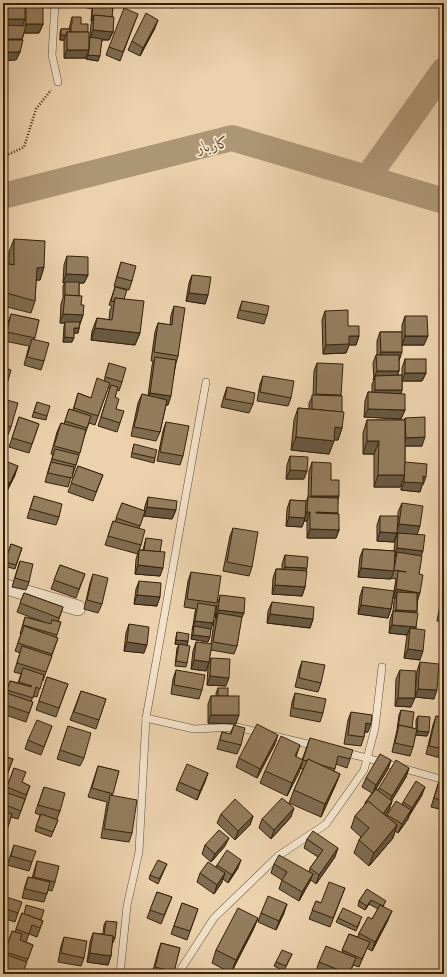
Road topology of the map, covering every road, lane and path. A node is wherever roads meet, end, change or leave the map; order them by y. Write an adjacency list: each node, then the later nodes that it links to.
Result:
1 (55, 3): 2 (lane)
2 (58, 82): 3 (path)
3 (3, 157)
4 (206, 382): 8 (lane)
5 (3, 586): 6 (street)
6 (78, 608)
7 (382, 667): 11 (lane)
8 (146, 718): 9 (lane); 13 (lane)
9 (321, 747)
10 (336, 750): 11 (lane)
11 (367, 758): 12 (lane); 14 (lane)
12 (444, 780)
13 (120, 974)
14 (179, 974)

